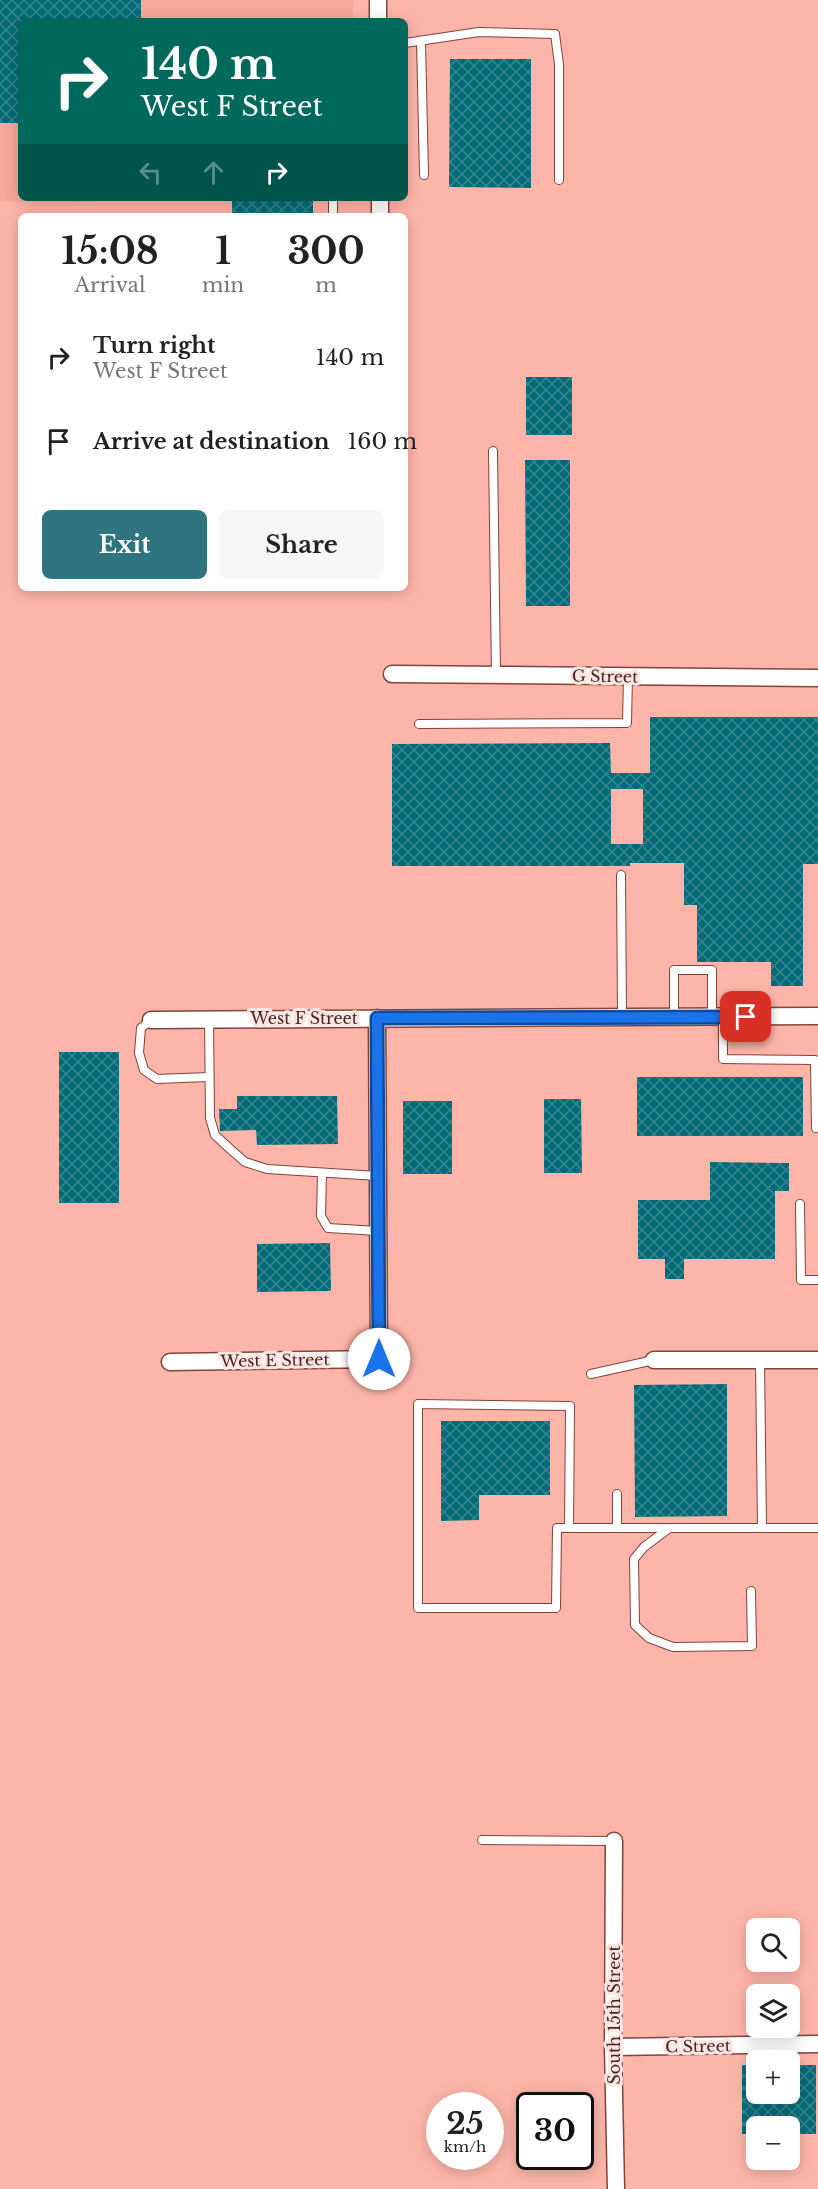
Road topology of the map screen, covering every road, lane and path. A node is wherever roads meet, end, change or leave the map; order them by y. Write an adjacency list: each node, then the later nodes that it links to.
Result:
1 (378, 0): 2 (street)
2 (378, 18)
3 (421, 41): 4 (lane); 5 (lane); 6 (lane)
4 (408, 43)
5 (424, 176)
6 (559, 180)
7 (493, 451): 9 (lane)
8 (392, 674): 9 (street, G Street)
9 (496, 675): 10 (street, G Street)
10 (628, 676): 11 (street, G Street); 12 (lane)
11 (818, 678)
12 (419, 724)
13 (621, 875): 15 (lane)
14 (818, 1016): 17 (street, West F Street)
15 (622, 1017): 16 (street, West F Street); 18 (street, West F Street)
16 (674, 1017): 17 (street, West F Street); 17 (lane)
17 (717, 1017): 22 (lane)
18 (377, 1018): 19 (street, West F Street); 25 (street)
19 (209, 1019): 20 (street, West F Street); 21 (lane)
20 (151, 1020): 21 (lane)
21 (209, 1077): 24 (lane)
22 (817, 1089): 23 (lane)
23 (816, 1128)
24 (322, 1173): 25 (lane); 27 (lane)
25 (378, 1176): 27 (street)
26 (800, 1204): 28 (lane)
27 (378, 1231): 32 (street, West E Street)
28 (818, 1280)
29 (654, 1360): 30 (street); 33 (lane)
30 (760, 1360): 31 (street); 38 (lane)
31 (818, 1360)
32 (170, 1362)
33 (591, 1374)
34 (617, 1494): 36 (lane)
35 (569, 1528): 35 (lane); 36 (lane)
36 (617, 1528): 37 (lane)
37 (668, 1528): 38 (lane); 40 (lane)
38 (762, 1528): 39 (lane)
39 (818, 1528)
40 (751, 1591)
41 (482, 1840): 42 (lane)
42 (614, 1841): 44 (street, South 15th Street)
43 (818, 2044): 44 (street, C Street)
44 (613, 2047): 45 (street, South 15th Street)
45 (616, 2189)

